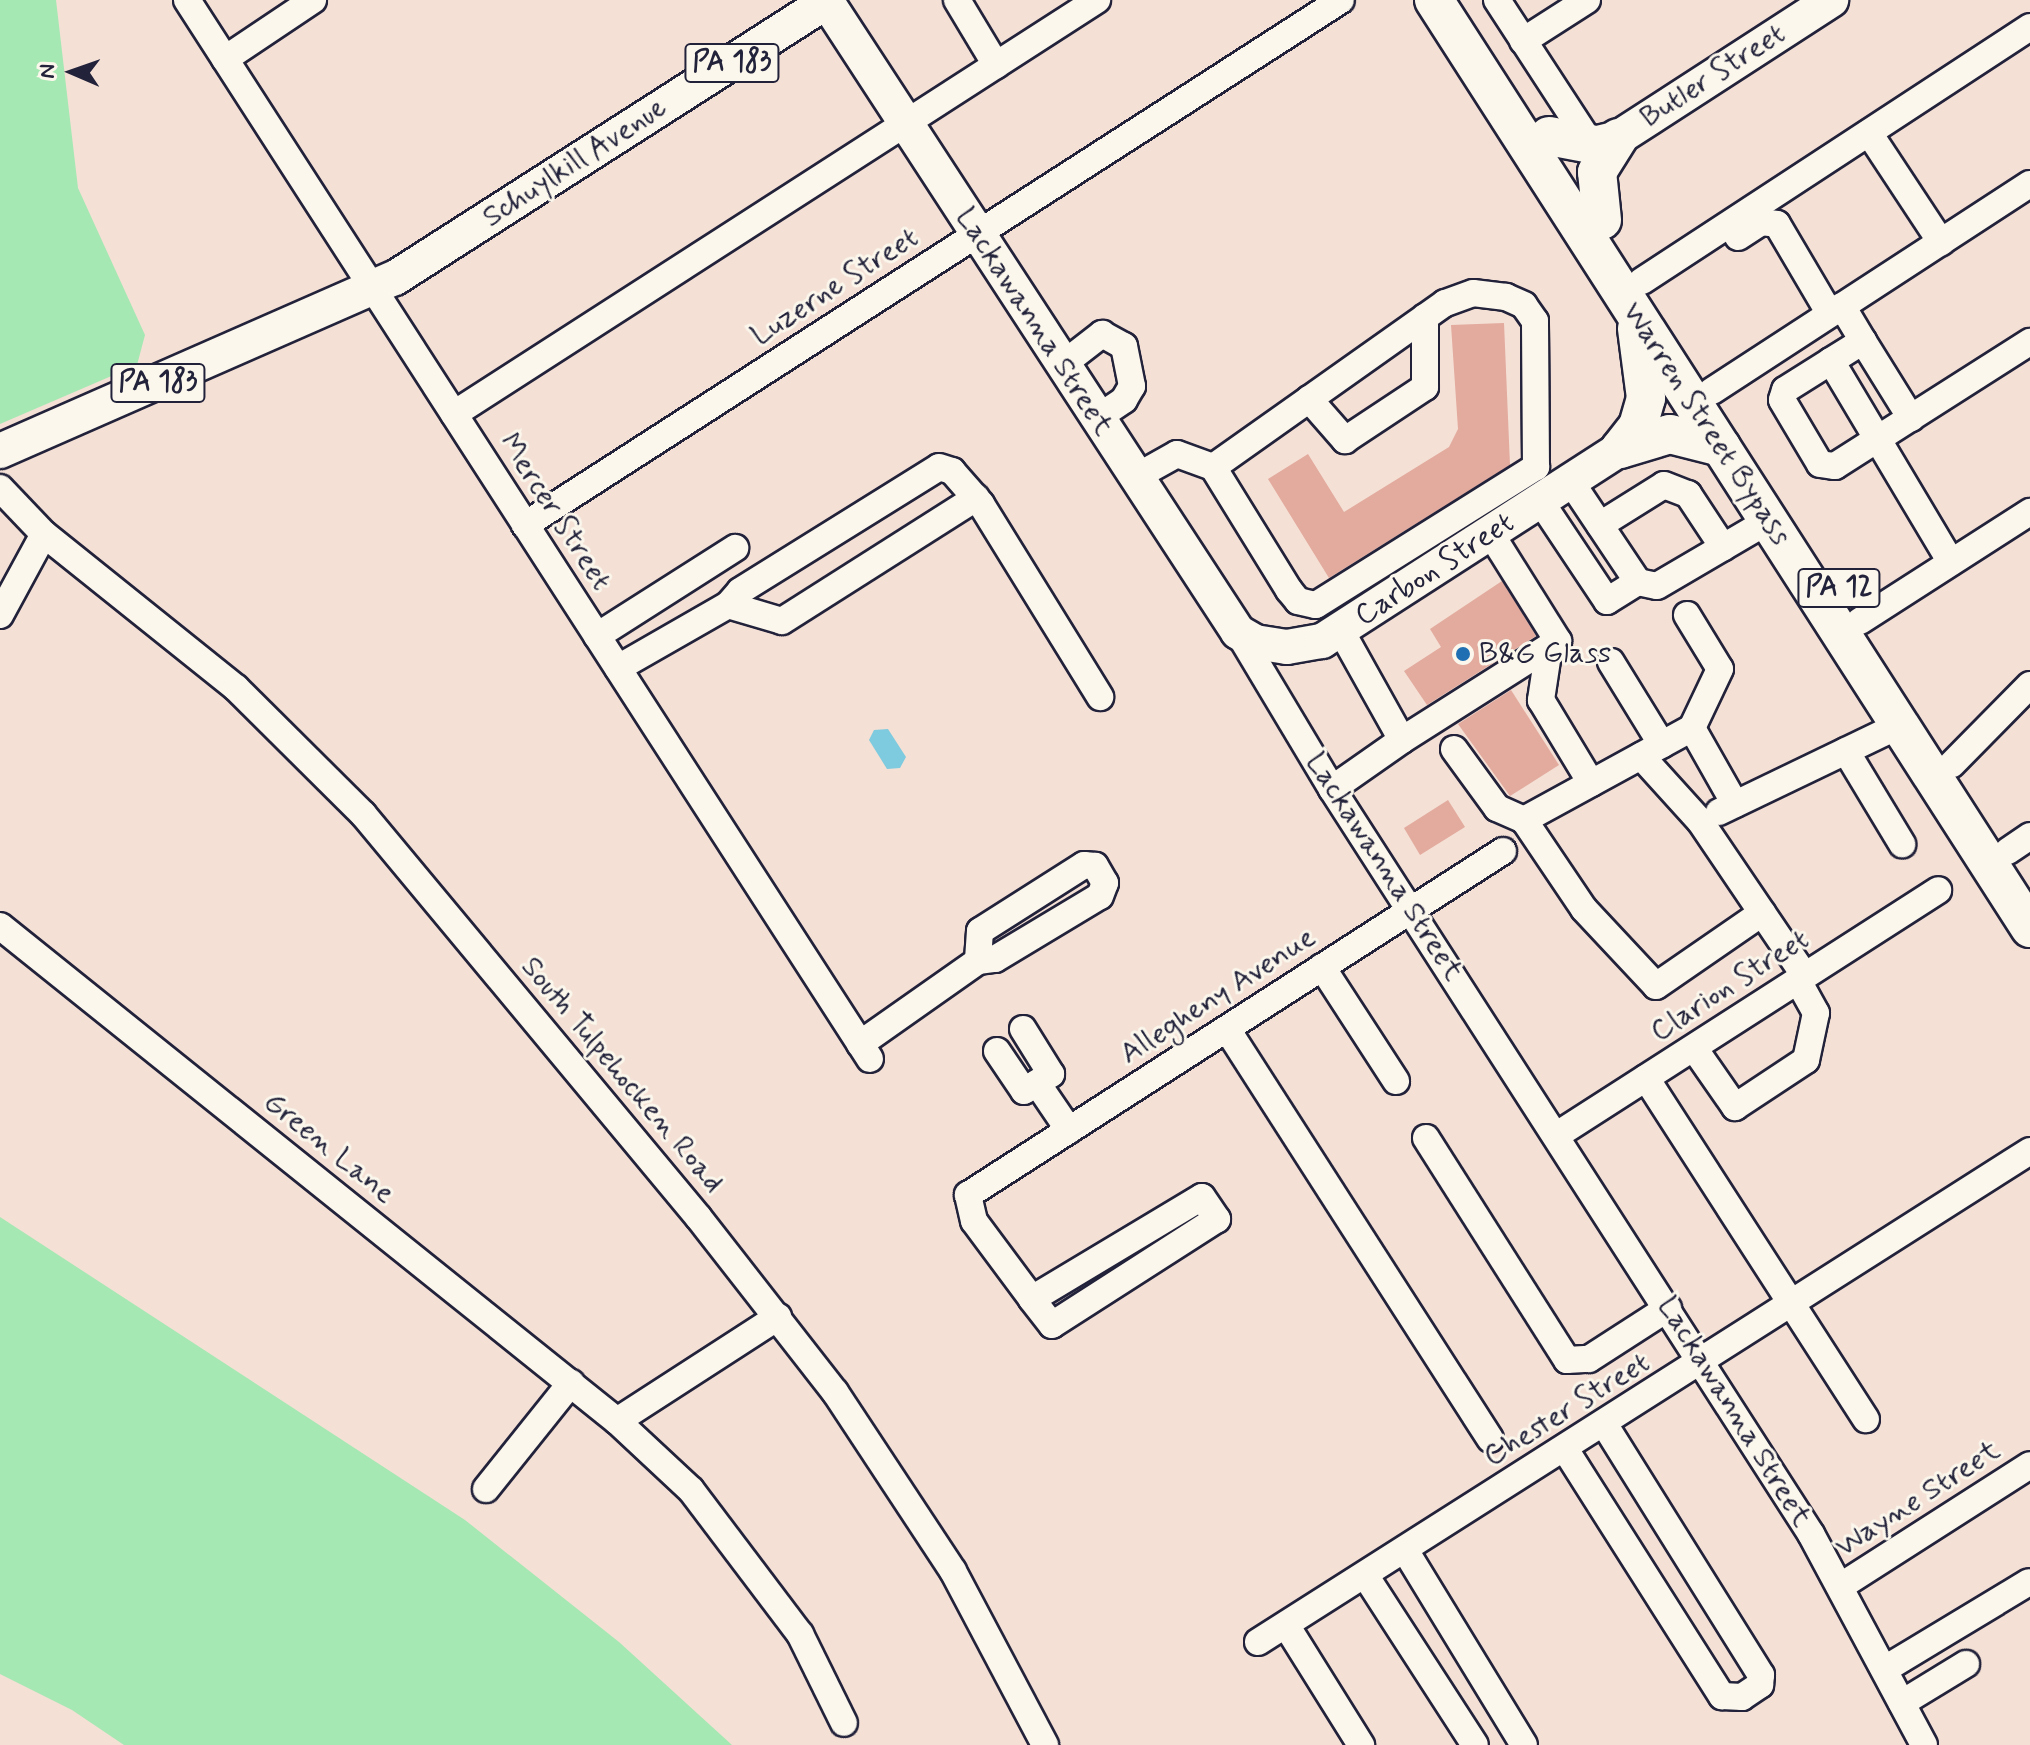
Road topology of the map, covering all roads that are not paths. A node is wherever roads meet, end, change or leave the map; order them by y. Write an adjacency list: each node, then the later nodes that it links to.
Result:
1 (187, 0): 14 (street, Mercer Street)
2 (313, 0): 14 (street)
3 (957, 0): 15 (street)
4 (1097, 0): 15 (street)
5 (1341, 0): 22 (street, Luzerne Street)
6 (1434, 0): 19 (highway, Warren Street Bypass / PA 12)
7 (1461, 0): 19 (highway, Warren Street Bypass / PA 12)
8 (1497, 0): 13 (street)
9 (1587, 0): 13 (street)
10 (1831, 0): 18 (main road, Butler Street)
11 (827, 1): 16 (main road, Lackawanna Street); 25 (main road, Schuylkill Avenue / PA 183)
12 (2030, 27): 17 (street)
13 (1523, 41): 18 (street)
14 (225, 59): 25 (street, Mercer Street)
15 (996, 65): 16 (street)
16 (906, 123): 22 (main road, Lackawanna Street); 35 (street)
17 (1869, 133): 23 (street); 26 (street)
18 (1605, 141): 19 (highway); 21 (highway)
19 (1539, 142): 21 (highway, Warren Street Bypass / PA 12); 26 (highway, Warren Street Bypass / PA 12)
20 (2030, 184): 23 (street)
21 (1602, 220): 26 (highway, Warren Street Bypass / PA 12)
22 (978, 234): 32 (main road, Lackawanna Street); 50 (street, Luzerne Street)
23 (1941, 242): 27 (street)
24 (1688, 270): 27 (street)
25 (373, 288): 35 (street, Mercer Street); 41 (main road, Schuylkill Avenue / PA 183)
26 (1638, 296): 33 (highway, Warren Street Bypass / PA 12); 39 (highway, Warren Street Bypass / PA 12); 40 (highway)
27 (1836, 310): 29 (street); 33 (street)
28 (1425, 317): 34 (street); 34 (street); 42 (street)
29 (1863, 341): 31 (street); 36 (street)
30 (2030, 342): 36 (street)
31 (1831, 361): 38 (street); 38 (street)
32 (1062, 365): 37 (main road, Lackawanna Street); 37 (street)
33 (1712, 391): 61 (highway, Warren Street Bypass / PA 12)
34 (1309, 399): 42 (street)
35 (454, 414): 50 (street, Mercer Street)
36 (1911, 418): 38 (street)
37 (1096, 419): 43 (main road, Lackawanna Street)
38 (1879, 439): 56 (street)
39 (1721, 447): 40 (highway); 49 (highway, Warren Street Bypass / PA 12)
40 (1620, 449): 44 (main road, Carbon Street)
41 (0, 451)
42 (1213, 467): 43 (street)
43 (1134, 478): 63 (main road, Lackawanna Street)
44 (1571, 482): 47 (main road, Carbon Street); 51 (street)
45 (0, 488): 52 (street, South Tulpehocken Road)
46 (976, 498): 58 (street); 58 (street); 69 (street)
47 (1541, 502): 53 (main road, Carbon Street); 57 (street)
48 (2030, 512): 56 (street)
49 (1768, 521): 54 (street); 70 (highway, Warren Street Bypass / PA 12)
50 (525, 525): 64 (street, Mercer Street)
51 (1600, 525): 54 (street); 57 (street)
52 (44, 534): 59 (street); 108 (street, South Tulpehocken Road)
53 (1491, 534): 62 (main road, Carbon Street); 65 (street)
54 (1723, 547): 57 (street)
55 (735, 548): 64 (street)
56 (1951, 562): 61 (street)
57 (1638, 582)
58 (728, 605): 67 (street)
59 (0, 615)
60 (1687, 615): 71 (street)
61 (1860, 621): 76 (highway, Warren Street Bypass / PA 12)
62 (1341, 631): 63 (main road, Carbon Street); 72 (street)
63 (1238, 632): 78 (street, Lackawanna Street)
64 (597, 636): 67 (street, Mercer Street)
65 (1554, 644): 72 (street); 77 (street)
66 (1611, 662): 74 (street)
67 (618, 668): 91 (street, Mercer Street)
68 (2030, 685): 76 (street)
69 (1100, 697)
70 (1900, 725): 75 (street); 90 (highway, Warren Street Bypass / PA 12)
71 (1692, 728): 74 (street); 79 (street)
72 (1402, 740): 78 (street)
73 (1454, 749): 80 (street)
74 (1651, 750): 77 (street); 81 (street)
75 (1846, 751): 79 (street); 82 (street)
76 (1952, 764): 83 (highway, Warren Street Bypass / PA 12)
77 (1591, 783): 80 (street)
78 (1332, 789): 87 (street, Lackawanna Street)
79 (1735, 804): 81 (street)
80 (1524, 820): 88 (street)
81 (1700, 821): 88 (street)
82 (1902, 844)
83 (2019, 844): 85 (highway, Warren Street Bypass / PA 12)
84 (1503, 851): 87 (street, Allegheny Avenue)
85 (2030, 885)
86 (1938, 890): 93 (street, Clarion Street)
87 (1412, 910): 92 (street, Allegheny Avenue); 102 (street, Lackawanna Street)
88 (1762, 913): 93 (street)
89 (0, 926): 110 (street, Green Lane)
90 (2030, 928)
91 (978, 961): 91 (street)
92 (1322, 967): 95 (street, Allegheny Avenue); 99 (street)
93 (1801, 978): 96 (street, Clarion Street); 96 (street)
94 (1023, 1029): 100 (street)
95 (1227, 1029): 101 (street, Allegheny Avenue); 114 (street)
96 (1694, 1048): 98 (street, Clarion Street)
97 (997, 1051): 100 (street)
98 (1646, 1078): 102 (street, Clarion Street); 106 (street)
99 (1396, 1081)
100 (1037, 1083): 101 (street)
101 (1069, 1130): 105 (street, Allegheny Avenue)
102 (1557, 1135): 107 (street, Lackawanna Street)
103 (1426, 1138): 107 (street)
104 (2030, 1151): 106 (street, Chester Street)
105 (1032, 1299): 105 (street)
106 (1792, 1304): 109 (street, Chester Street); 111 (street)
107 (1668, 1308): 109 (street, Lackawanna Street)
108 (778, 1317): 112 (street); 128 (street, South Tulpehocken Road)
109 (1703, 1362): 113 (street, Chester Street); 121 (street, Lackawanna Street)
110 (571, 1383): 112 (street, Green Lane); 117 (street)
111 (1866, 1419)
112 (617, 1421): 127 (street, Green Lane)
113 (1604, 1424): 115 (street, Chester Street); 115 (street)
114 (1490, 1439)
115 (1565, 1449): 118 (street, Chester Street)
116 (2030, 1465): 121 (street, Wayne Street)
117 (486, 1489)
118 (1405, 1550): 119 (street, Chester Street); 131 (street)
119 (1365, 1575): 122 (street, Chester Street); 130 (street)
120 (2029, 1582): 125 (street)
121 (1841, 1586): 125 (street, Lackawanna Street)
122 (1286, 1625): 123 (street, Chester Street); 129 (street)
123 (1258, 1642)
124 (1966, 1664): 126 (street)
125 (1885, 1669): 126 (street, Lackawanna Street)
126 (1902, 1703): 132 (street, Lackawanna Street)
127 (844, 1723)
128 (1045, 1745)
129 (1361, 1745)
130 (1475, 1745)
131 (1524, 1745)
132 (1924, 1745)

